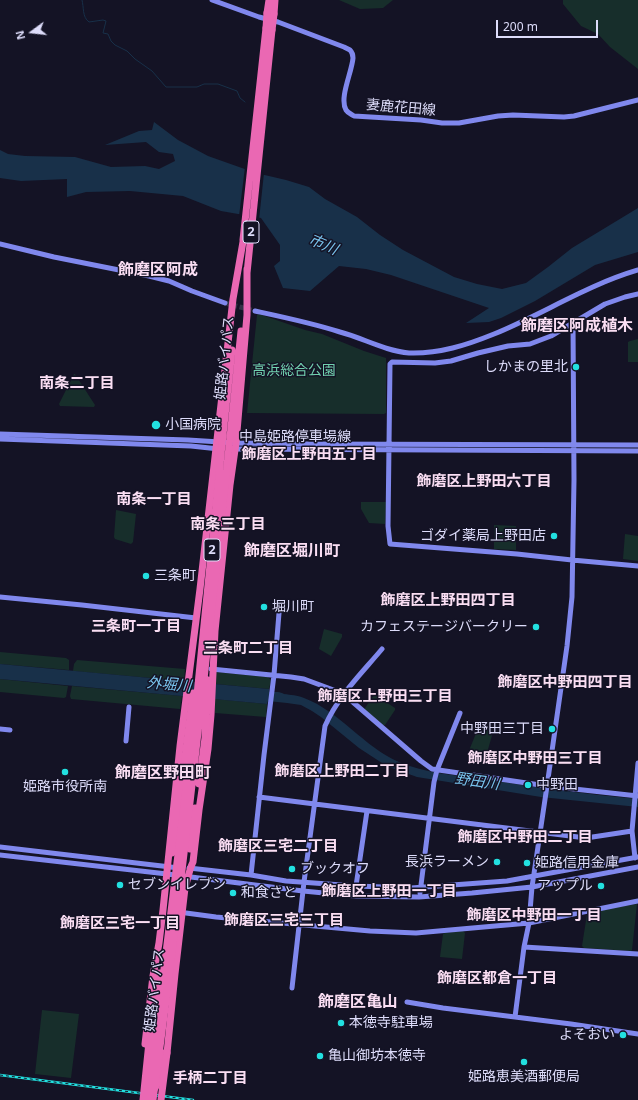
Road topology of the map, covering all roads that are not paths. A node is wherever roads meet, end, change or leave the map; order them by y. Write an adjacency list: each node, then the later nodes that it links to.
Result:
1 (212, 0): 5 (street, 妻鹿花田線)
2 (269, 0): 4 (highway, 2)
3 (276, 0): 4 (highway, 2)
4 (271, 14): 6 (highway, 2, bridge)
5 (638, 100)
6 (254, 166): 10 (highway, 2); 10 (highway, 2)
7 (0, 244): 11 (street)
8 (638, 270): 12 (street)
9 (638, 294): 13 (street)
10 (241, 295): 15 (highway); 17 (highway, 姫路バイパス / 2); 19 (highway)
11 (225, 302)
12 (255, 311)
13 (574, 323): 22 (street); 23 (street)
14 (249, 330): 15 (highway)
15 (244, 352): 21 (highway)
16 (0, 434): 19 (street, 中島姫路停車場線)
17 (226, 436): 30 (highway, 姫路バイパス / 2, bridge); 32 (highway, 姫路バイパス / 2, bridge)
18 (0, 439): 19 (street, 中島姫路停車場線)
19 (216, 445): 21 (street, 中島姫路停車場線); 29 (highway)
20 (638, 445): 23 (street, 中島姫路停車場線)
21 (235, 446): 22 (street, 中島姫路停車場線); 34 (highway)
22 (389, 447): 23 (street, 中島姫路停車場線); 25 (street)
23 (573, 448): 24 (street, 中島姫路停車場線); 25 (street)
24 (638, 451)
25 (572, 560): 26 (street); 44 (street)
26 (638, 566)
27 (0, 597): 29 (street)
28 (279, 613): 35 (street)
29 (196, 618): 33 (highway)
30 (209, 642): 56 (highway, bridge); 78 (highway, 姫路バイパス / 2, bridge)
31 (382, 650): 36 (street)
32 (200, 664): 57 (highway, bridge); 78 (highway, 姫路バイパス / 2, bridge)
33 (190, 667): 34 (street); 57 (highway)
34 (213, 672): 35 (street); 56 (highway)
35 (274, 675): 36 (street); 46 (street)
36 (343, 694): 43 (street); 47 (street)
37 (129, 707): 41 (street)
38 (460, 713): 43 (street)
39 (0, 729): 40 (street)
40 (10, 730)
41 (126, 741)
42 (638, 762): 45 (street)
43 (437, 770): 44 (street); 49 (street)
44 (547, 786): 45 (street); 51 (street)
45 (636, 796): 50 (street)
46 (259, 797): 47 (street); 58 (street)
47 (314, 805): 48 (street); 61 (street)
48 (367, 811): 49 (street); 62 (street)
49 (429, 819): 51 (street); 64 (street)
50 (632, 831): 51 (street); 54 (street)
51 (540, 832): 60 (street)
52 (0, 847): 57 (street)
53 (0, 855): 57 (street)
54 (636, 857): 60 (street)
55 (638, 866): 63 (street)
56 (190, 868): 57 (street); 58 (street); 59 (highway)
57 (167, 871): 59 (street); 73 (highway, bridge); 79 (highway)
58 (251, 875): 61 (street)
59 (189, 877): 65 (street); 67 (highway); 75 (highway)
60 (533, 877): 63 (street); 64 (street)
61 (304, 882): 62 (street); 65 (street)
62 (356, 886): 64 (street)
63 (532, 887): 65 (street); 68 (street)
64 (420, 890)
65 (303, 891): 69 (street)
66 (638, 900): 68 (street)
67 (186, 913): 69 (street); 80 (highway)
68 (529, 922): 69 (street); 70 (street)
69 (299, 925): 72 (street)
70 (524, 947): 71 (street); 76 (street)
71 (638, 954)
72 (292, 988)
73 (155, 1000): 78 (highway, bridge); 81 (highway, bridge)
74 (407, 1002): 76 (street)
75 (172, 1004): 78 (highway); 80 (highway, bridge)
76 (515, 1017): 77 (street)
77 (638, 1034)
78 (152, 1088): 82 (highway, 姫路バイパス / 2, bridge); 83 (highway, 姫路バイパス / 2, bridge)
79 (141, 1090)
80 (162, 1097)
81 (143, 1100)
82 (148, 1100)
83 (153, 1100)

